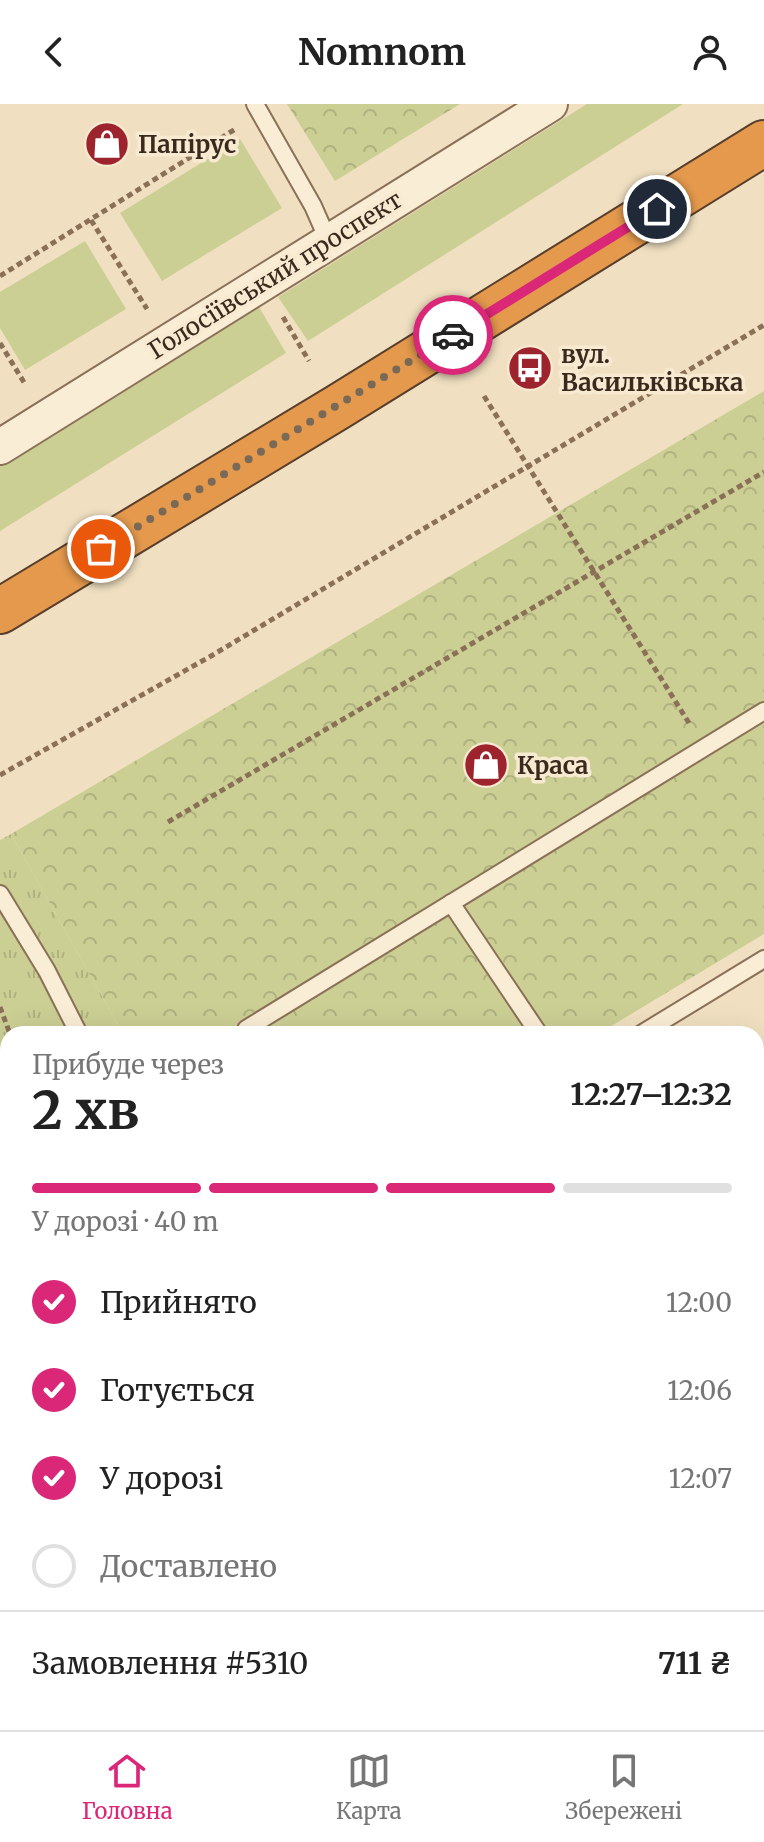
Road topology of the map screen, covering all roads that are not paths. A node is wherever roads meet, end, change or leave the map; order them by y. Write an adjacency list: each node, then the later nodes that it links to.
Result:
1 (550, 104): 4 (street, Голосіївський проспект)
2 (257, 109): 4 (lane)
3 (764, 143): 6 (highway)
4 (328, 240): 5 (street, Голосіївський проспект)
5 (0, 447)
6 (0, 611)
7 (764, 711): 9 (lane)
8 (0, 894): 11 (lane)
9 (451, 903): 12 (lane); 13 (lane)
10 (764, 959): 14 (lane)
11 (75, 1026)
12 (251, 1026)
13 (534, 1026)
14 (654, 1026)

